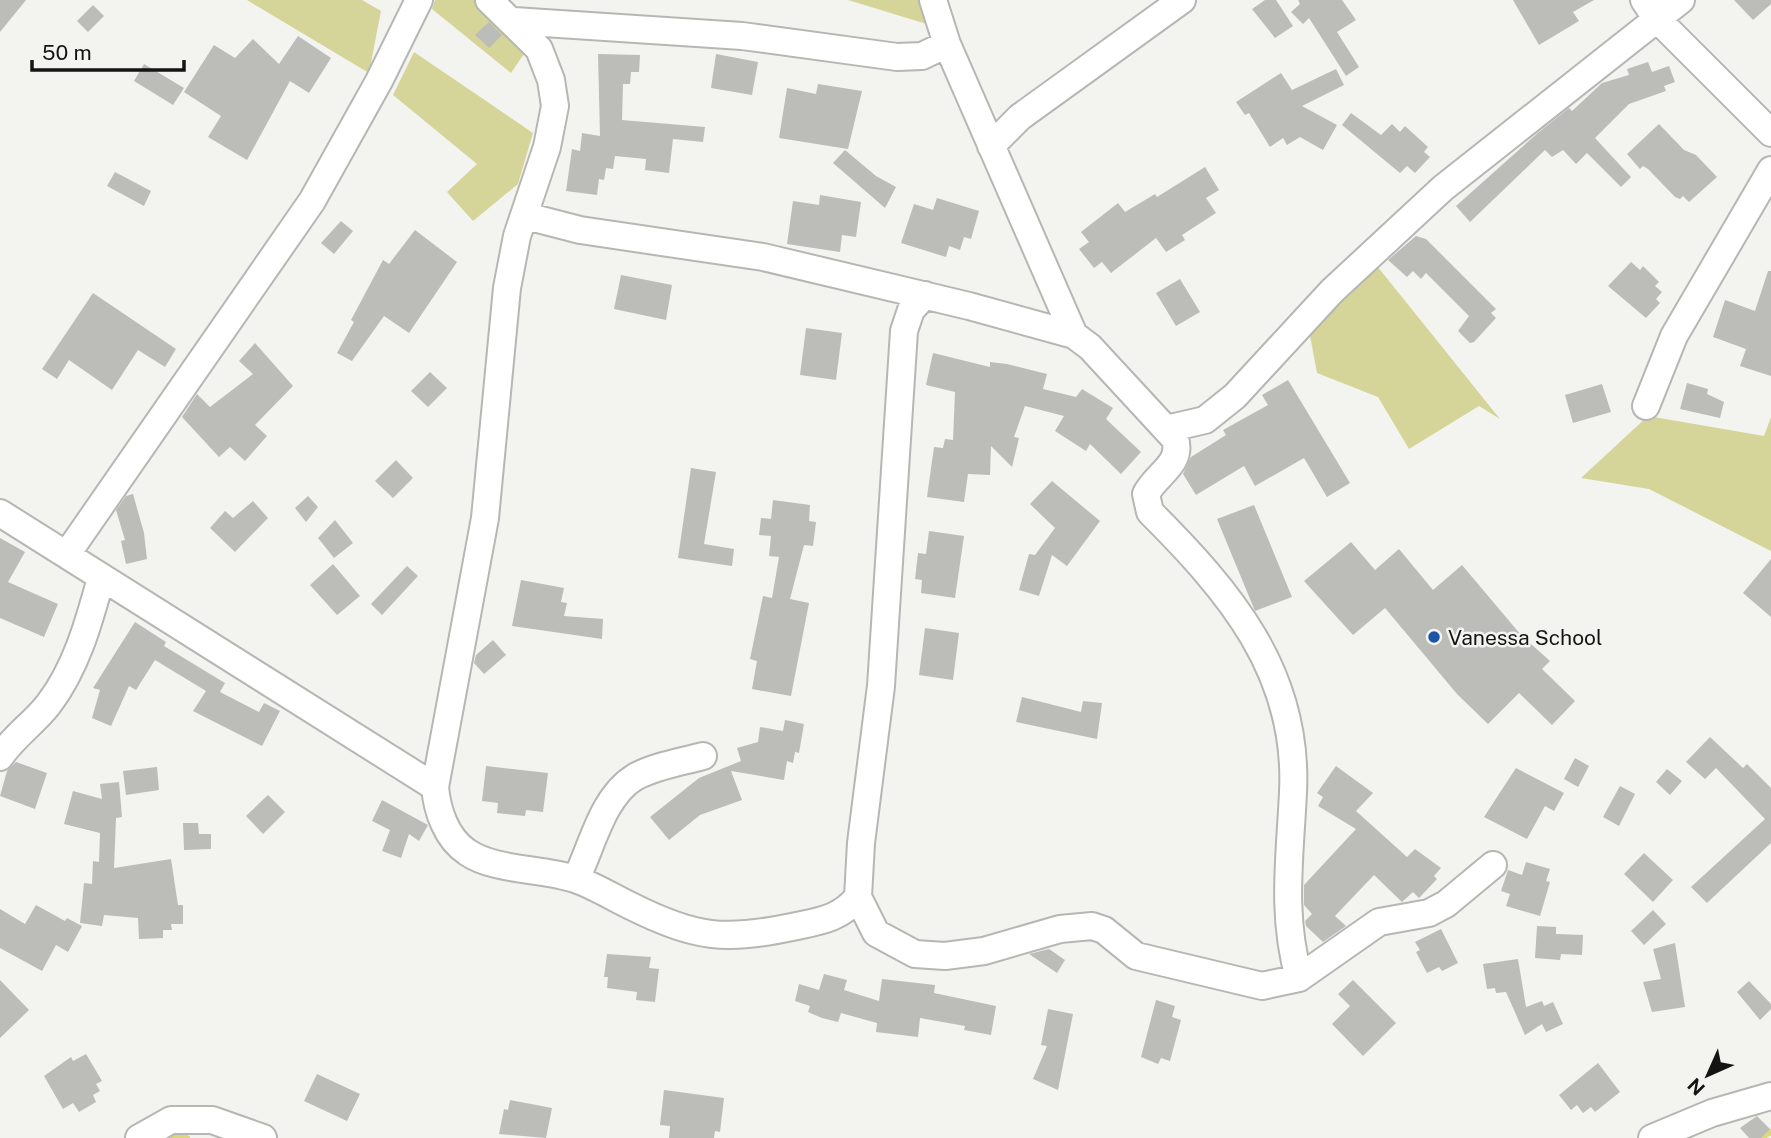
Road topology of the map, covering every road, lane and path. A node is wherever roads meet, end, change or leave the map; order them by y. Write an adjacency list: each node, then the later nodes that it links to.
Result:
1 (419, 0): 22 (street)
2 (489, 0): 7 (street)
3 (933, 0): 8 (street)
4 (1182, 0): 10 (street)
5 (1681, 0): 6 (street)
6 (1650, 9): 11 (street); 20 (street)
7 (513, 21): 8 (street); 14 (street)
8 (947, 44): 9 (street)
9 (971, 100): 10 (street); 12 (street)
10 (1020, 117): 12 (street)
11 (1771, 133)
12 (991, 146): 15 (street)
13 (1771, 170): 19 (street)
14 (526, 216): 16 (street); 26 (street)
15 (1054, 293): 17 (street); 18 (street)
16 (925, 295): 17 (street); 29 (street)
17 (1022, 321): 18 (street)
18 (1074, 335): 20 (street)
19 (1646, 406)
20 (1166, 429): 30 (street)
21 (0, 513): 22 (street)
22 (67, 554): 23 (street)
23 (101, 578): 25 (street); 26 (street)
24 (703, 756): 28 (street)
25 (0, 757)
26 (435, 787): 28 (street)
27 (1493, 865): 30 (street)
28 (576, 879): 29 (street)
29 (858, 897): 30 (street)
30 (1299, 978)
31 (1771, 1096): 34 (street)
32 (139, 1138): 33 (street)
33 (263, 1138)
34 (1652, 1138)

